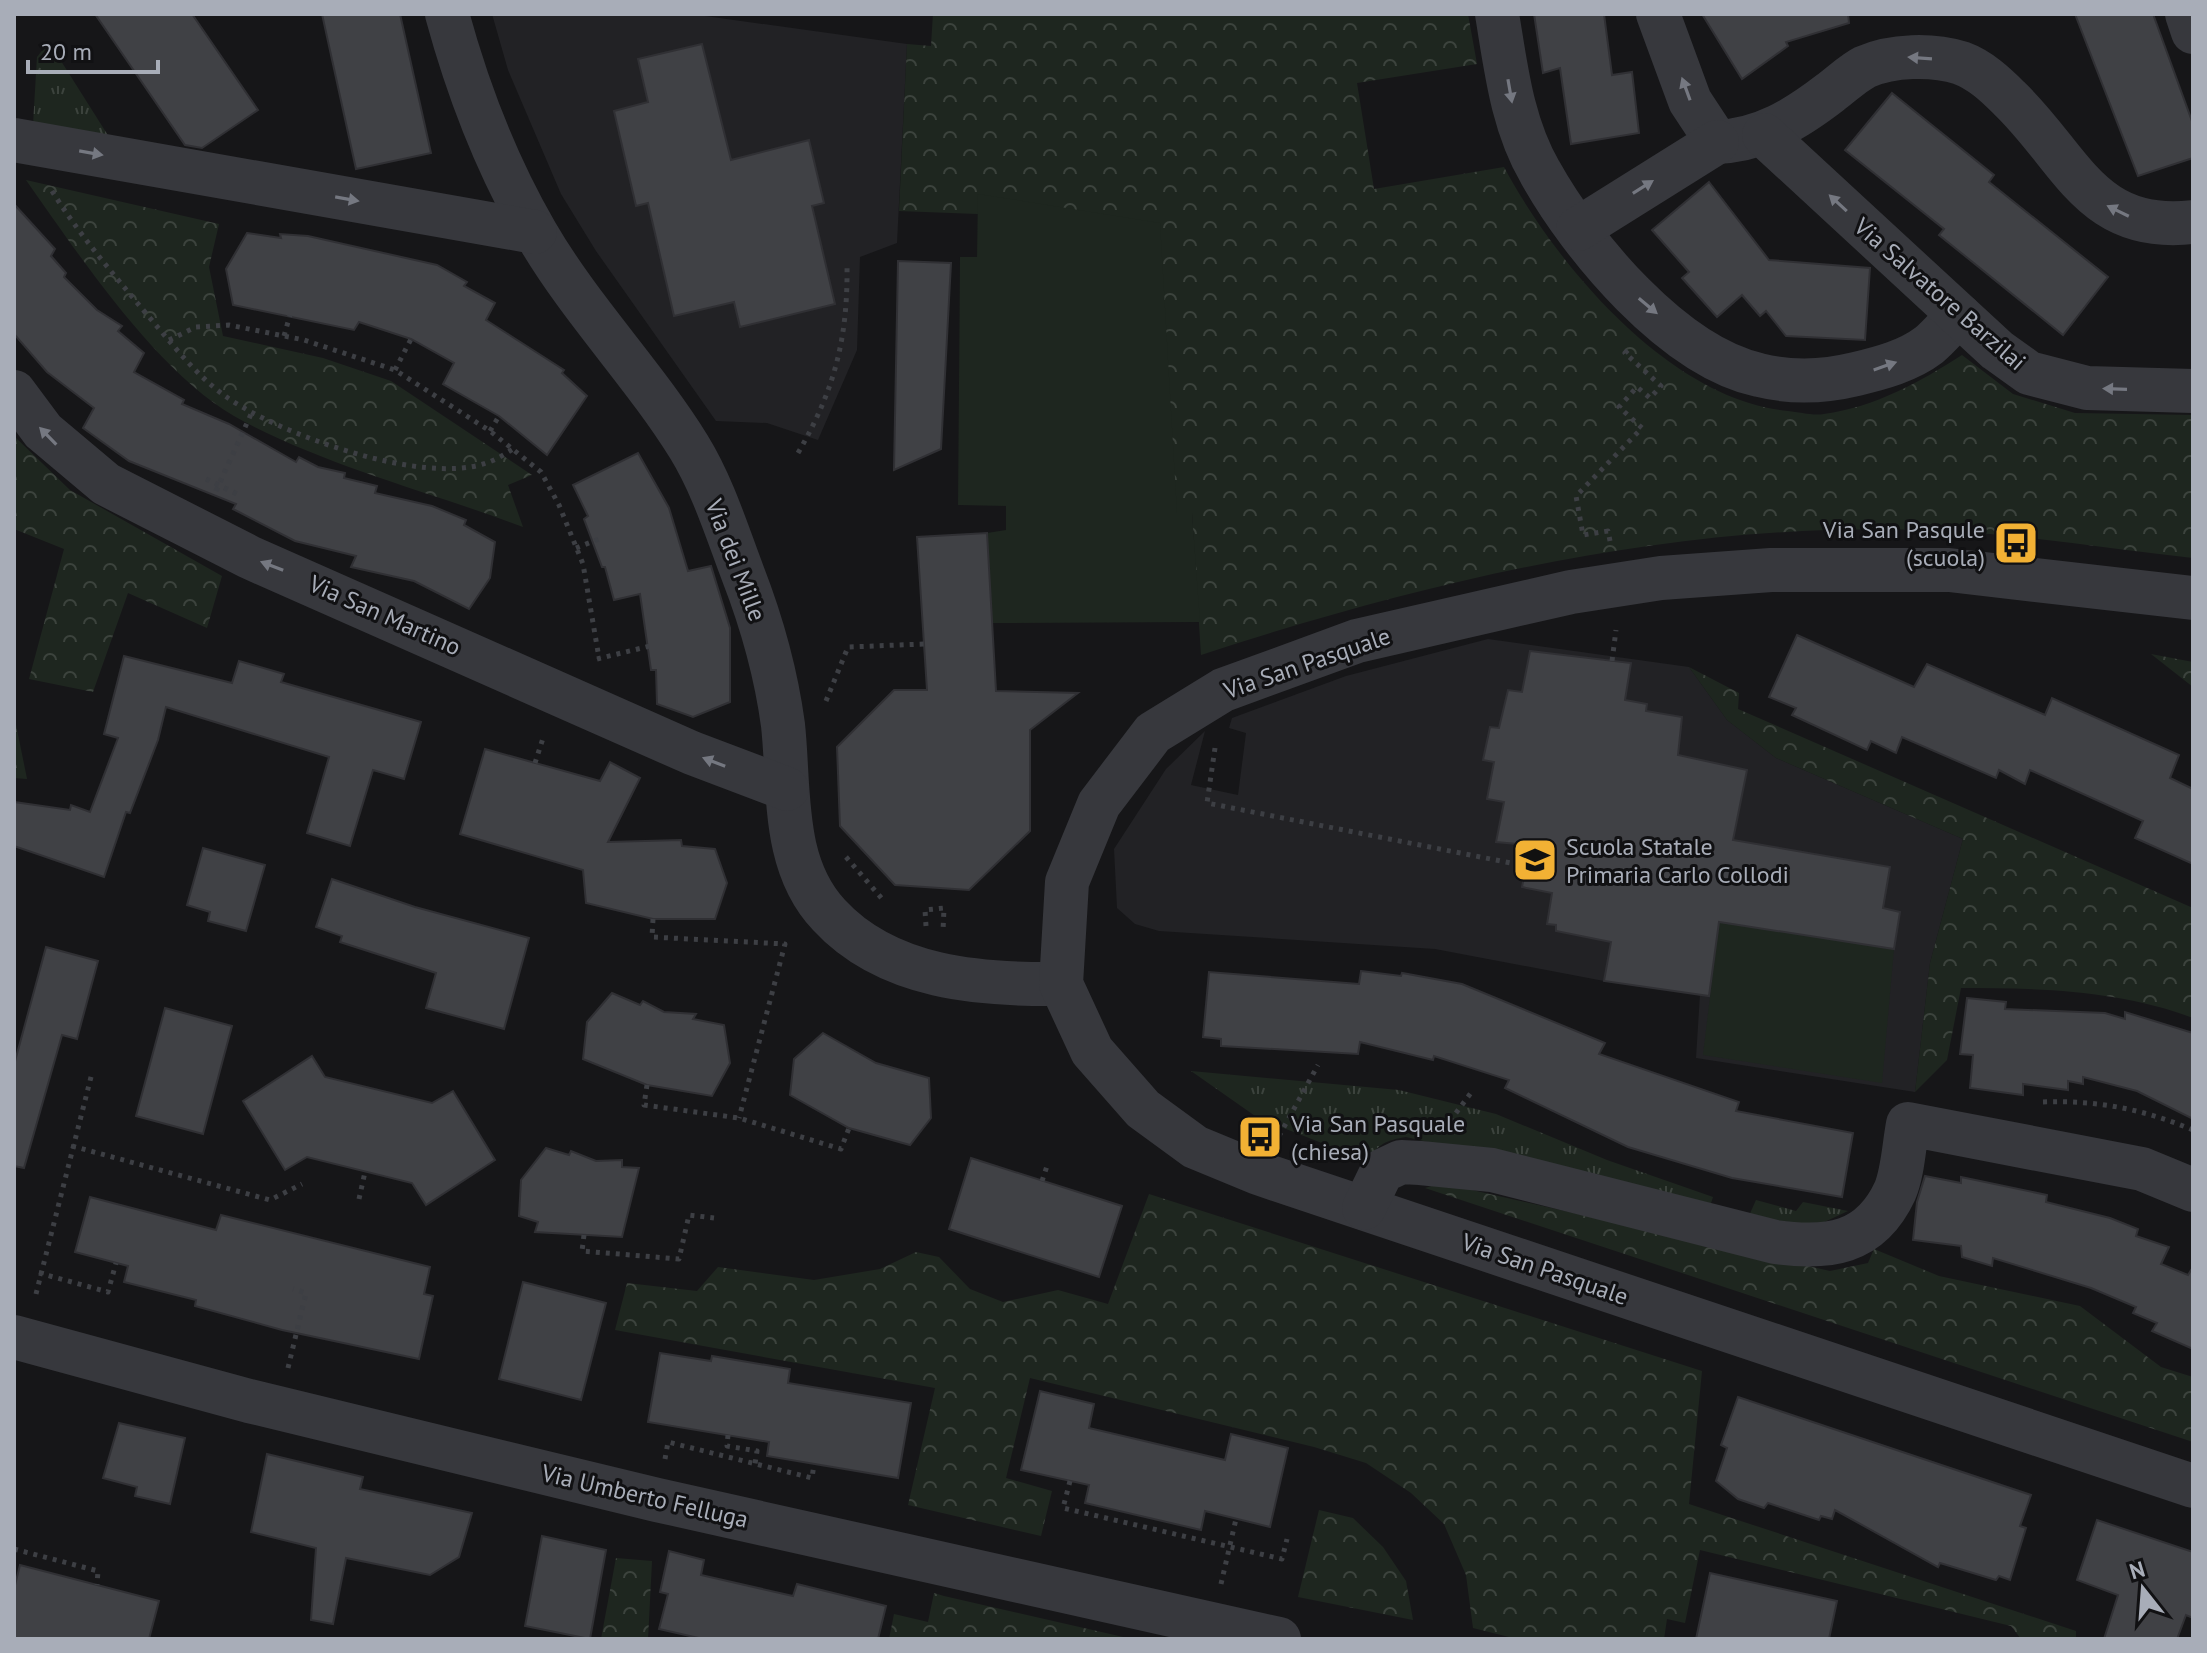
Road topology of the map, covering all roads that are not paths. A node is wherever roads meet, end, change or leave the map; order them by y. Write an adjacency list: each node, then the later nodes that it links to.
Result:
1 (447, 14): 11 (street, Via dei Mille)
2 (1497, 14): 10 (street, one-way to 10)
3 (1658, 14): 8 (street, one-way to 3)
4 (2187, 14): 5 (street)
5 (2193, 32)
6 (1764, 135): 8 (street); 9 (street, one-way to 6); 12 (street, Via Salvatore Barzilai, one-way to 6)
7 (14, 140): 11 (street, one-way to 11)
8 (1717, 142): 10 (street, one-way to 8)
9 (2193, 222)
10 (1578, 229): 12 (street, one-way to 12)
11 (535, 232): 16 (street, Via dei Mille)
12 (1959, 315): 13 (street, Via Salvatore Barzilai, one-way to 12)
13 (2193, 391)
14 (14, 392): 16 (street, Via San Martino, one-way to 14)
15 (2193, 598): 17 (street, Via San Pasquale)
16 (787, 789): 17 (street, Via dei Mille)
17 (1061, 984): 19 (street, Via San Pasquale)
18 (2193, 1190): 19 (street)
19 (1364, 1208): 21 (street, Via San Pasquale)
20 (14, 1337): 22 (street, Via Umberto Felluga)
21 (2193, 1486)
22 (1279, 1639)

